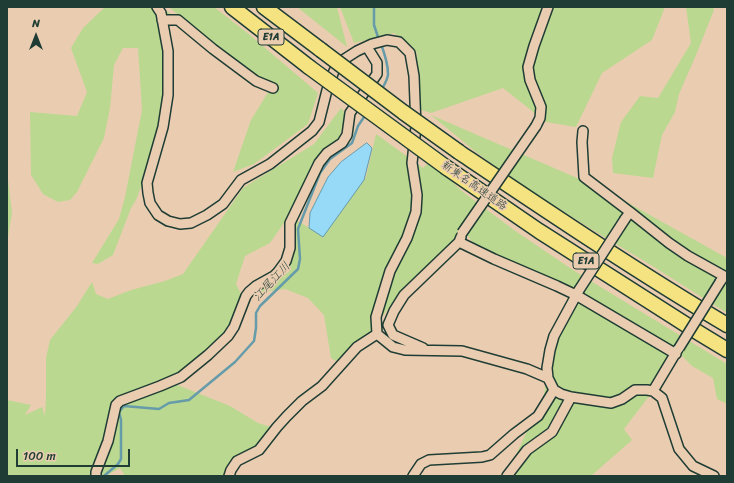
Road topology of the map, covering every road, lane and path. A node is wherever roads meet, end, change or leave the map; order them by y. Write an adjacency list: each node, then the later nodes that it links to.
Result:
1 (157, 7): 5 (street)
2 (232, 7): 16 (highway, 新東名高速道路 / E1A, bridge)
3 (264, 7): 13 (highway, 新東名高速道路 / E1A, bridge)
4 (548, 7): 10 (street, bridge)
5 (162, 20): 6 (street); 7 (street)
6 (367, 47): 14 (street); 22 (street)
7 (273, 88)
8 (583, 130): 9 (street)
9 (628, 215): 11 (street); 12 (street, bridge)
10 (459, 242): 12 (street); 15 (street)
11 (724, 278): 17 (street, bridge)
12 (578, 293): 17 (street); 18 (street)
13 (727, 325)
14 (377, 334): 15 (street); 23 (street)
15 (428, 350): 18 (street)
16 (727, 350)
17 (677, 351): 20 (street)
18 (548, 378): 19 (street)
19 (554, 390): 21 (street); 24 (street)
20 (653, 391): 21 (street); 26 (street)
21 (571, 397): 25 (street)
22 (96, 476)
23 (229, 476)
24 (413, 476)
25 (507, 476)
26 (714, 476)

